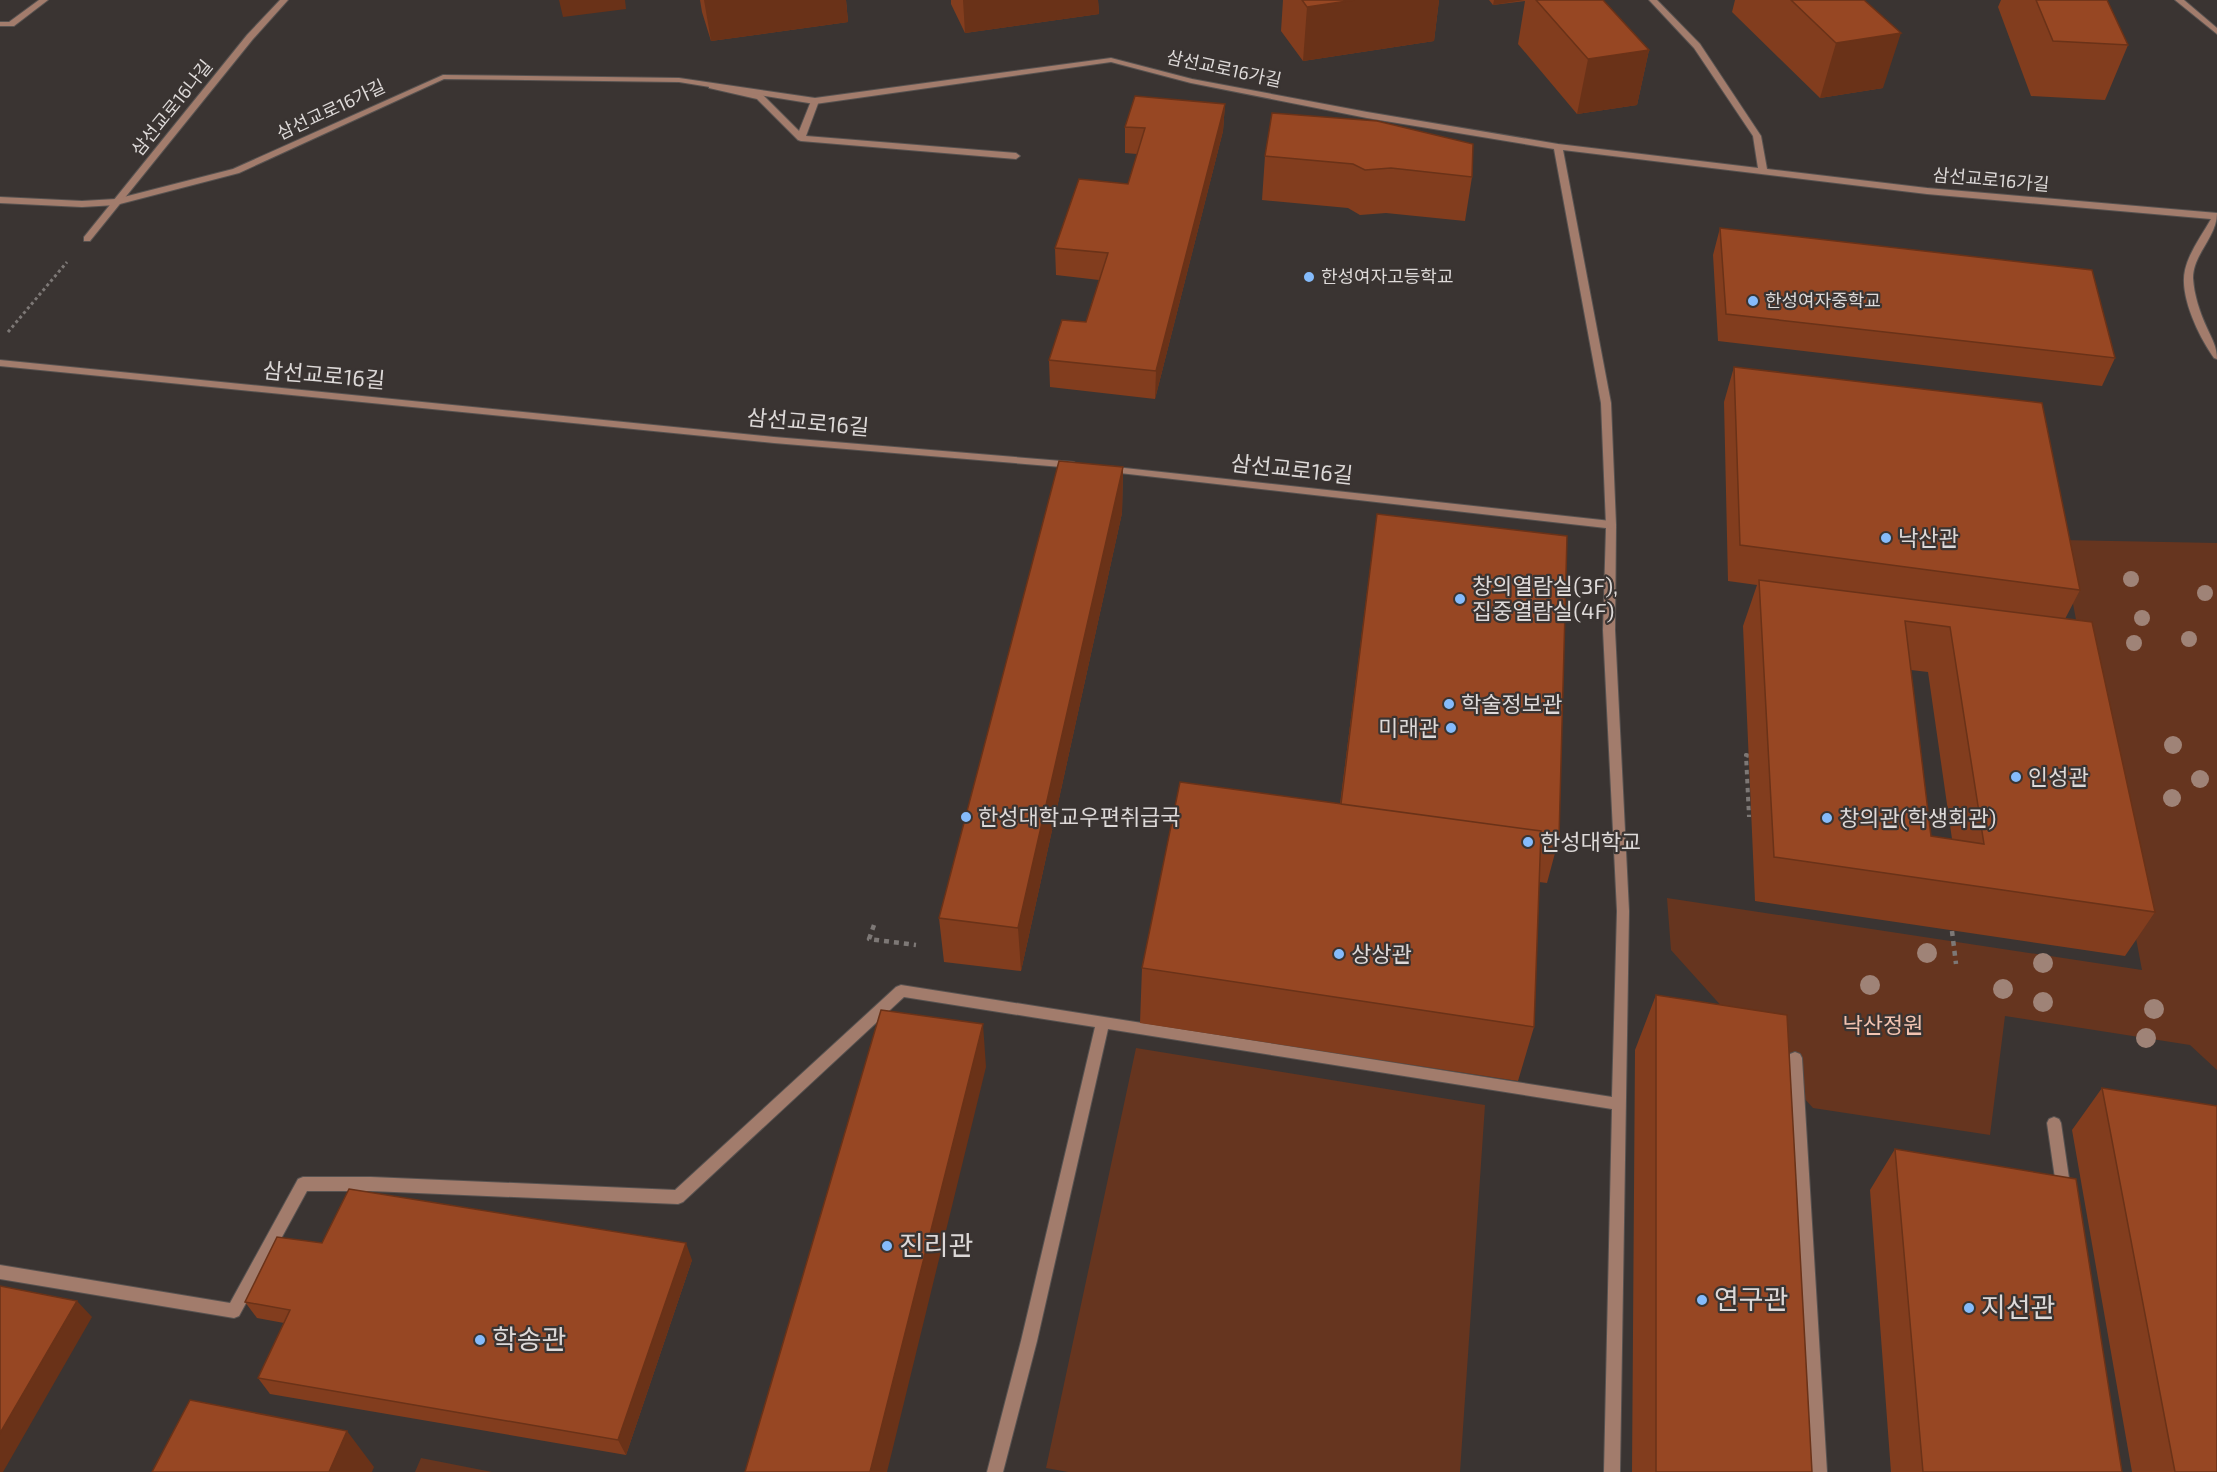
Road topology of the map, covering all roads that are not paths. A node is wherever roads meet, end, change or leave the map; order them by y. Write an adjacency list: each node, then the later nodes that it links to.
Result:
1 (44, 0): 5 (street)
2 (284, 0): 14 (street, 삼선교로16나길)
3 (1653, 0): 12 (street)
4 (2178, 0): 6 (street)
5 (0, 24)
6 (2217, 32)
7 (679, 80): 8 (street, 삼선교로16가길); 9 (street, 삼선교로16가길); 14 (street, 삼선교로16가길)
8 (815, 100): 9 (street); 10 (street, 삼선교로16가길)
9 (801, 138): 11 (street)
10 (1558, 147): 12 (street, 삼선교로16가길); 21 (street)
11 (1016, 156)
12 (1763, 171): 15 (street, 삼선교로16가길)
13 (0, 200): 14 (street, 삼선교로16가길)
14 (117, 202): 16 (street, 삼선교로16나길)
15 (2217, 216): 17 (street)
16 (87, 239)
17 (2217, 356)
18 (0, 363): 19 (street, 삼선교로16길)
19 (1082, 466)
20 (1093, 467): 21 (street, 삼선교로16길)
21 (1611, 525): 24 (street)
22 (1103, 1022): 24 (street); 27 (street); 28 (street)
23 (1795, 1058): 30 (street)
24 (1619, 1104): 29 (street)
25 (2054, 1123): 26 (street)
26 (2066, 1204)
27 (0, 1272)
28 (995, 1472)
29 (1612, 1472)
30 (1819, 1472)

